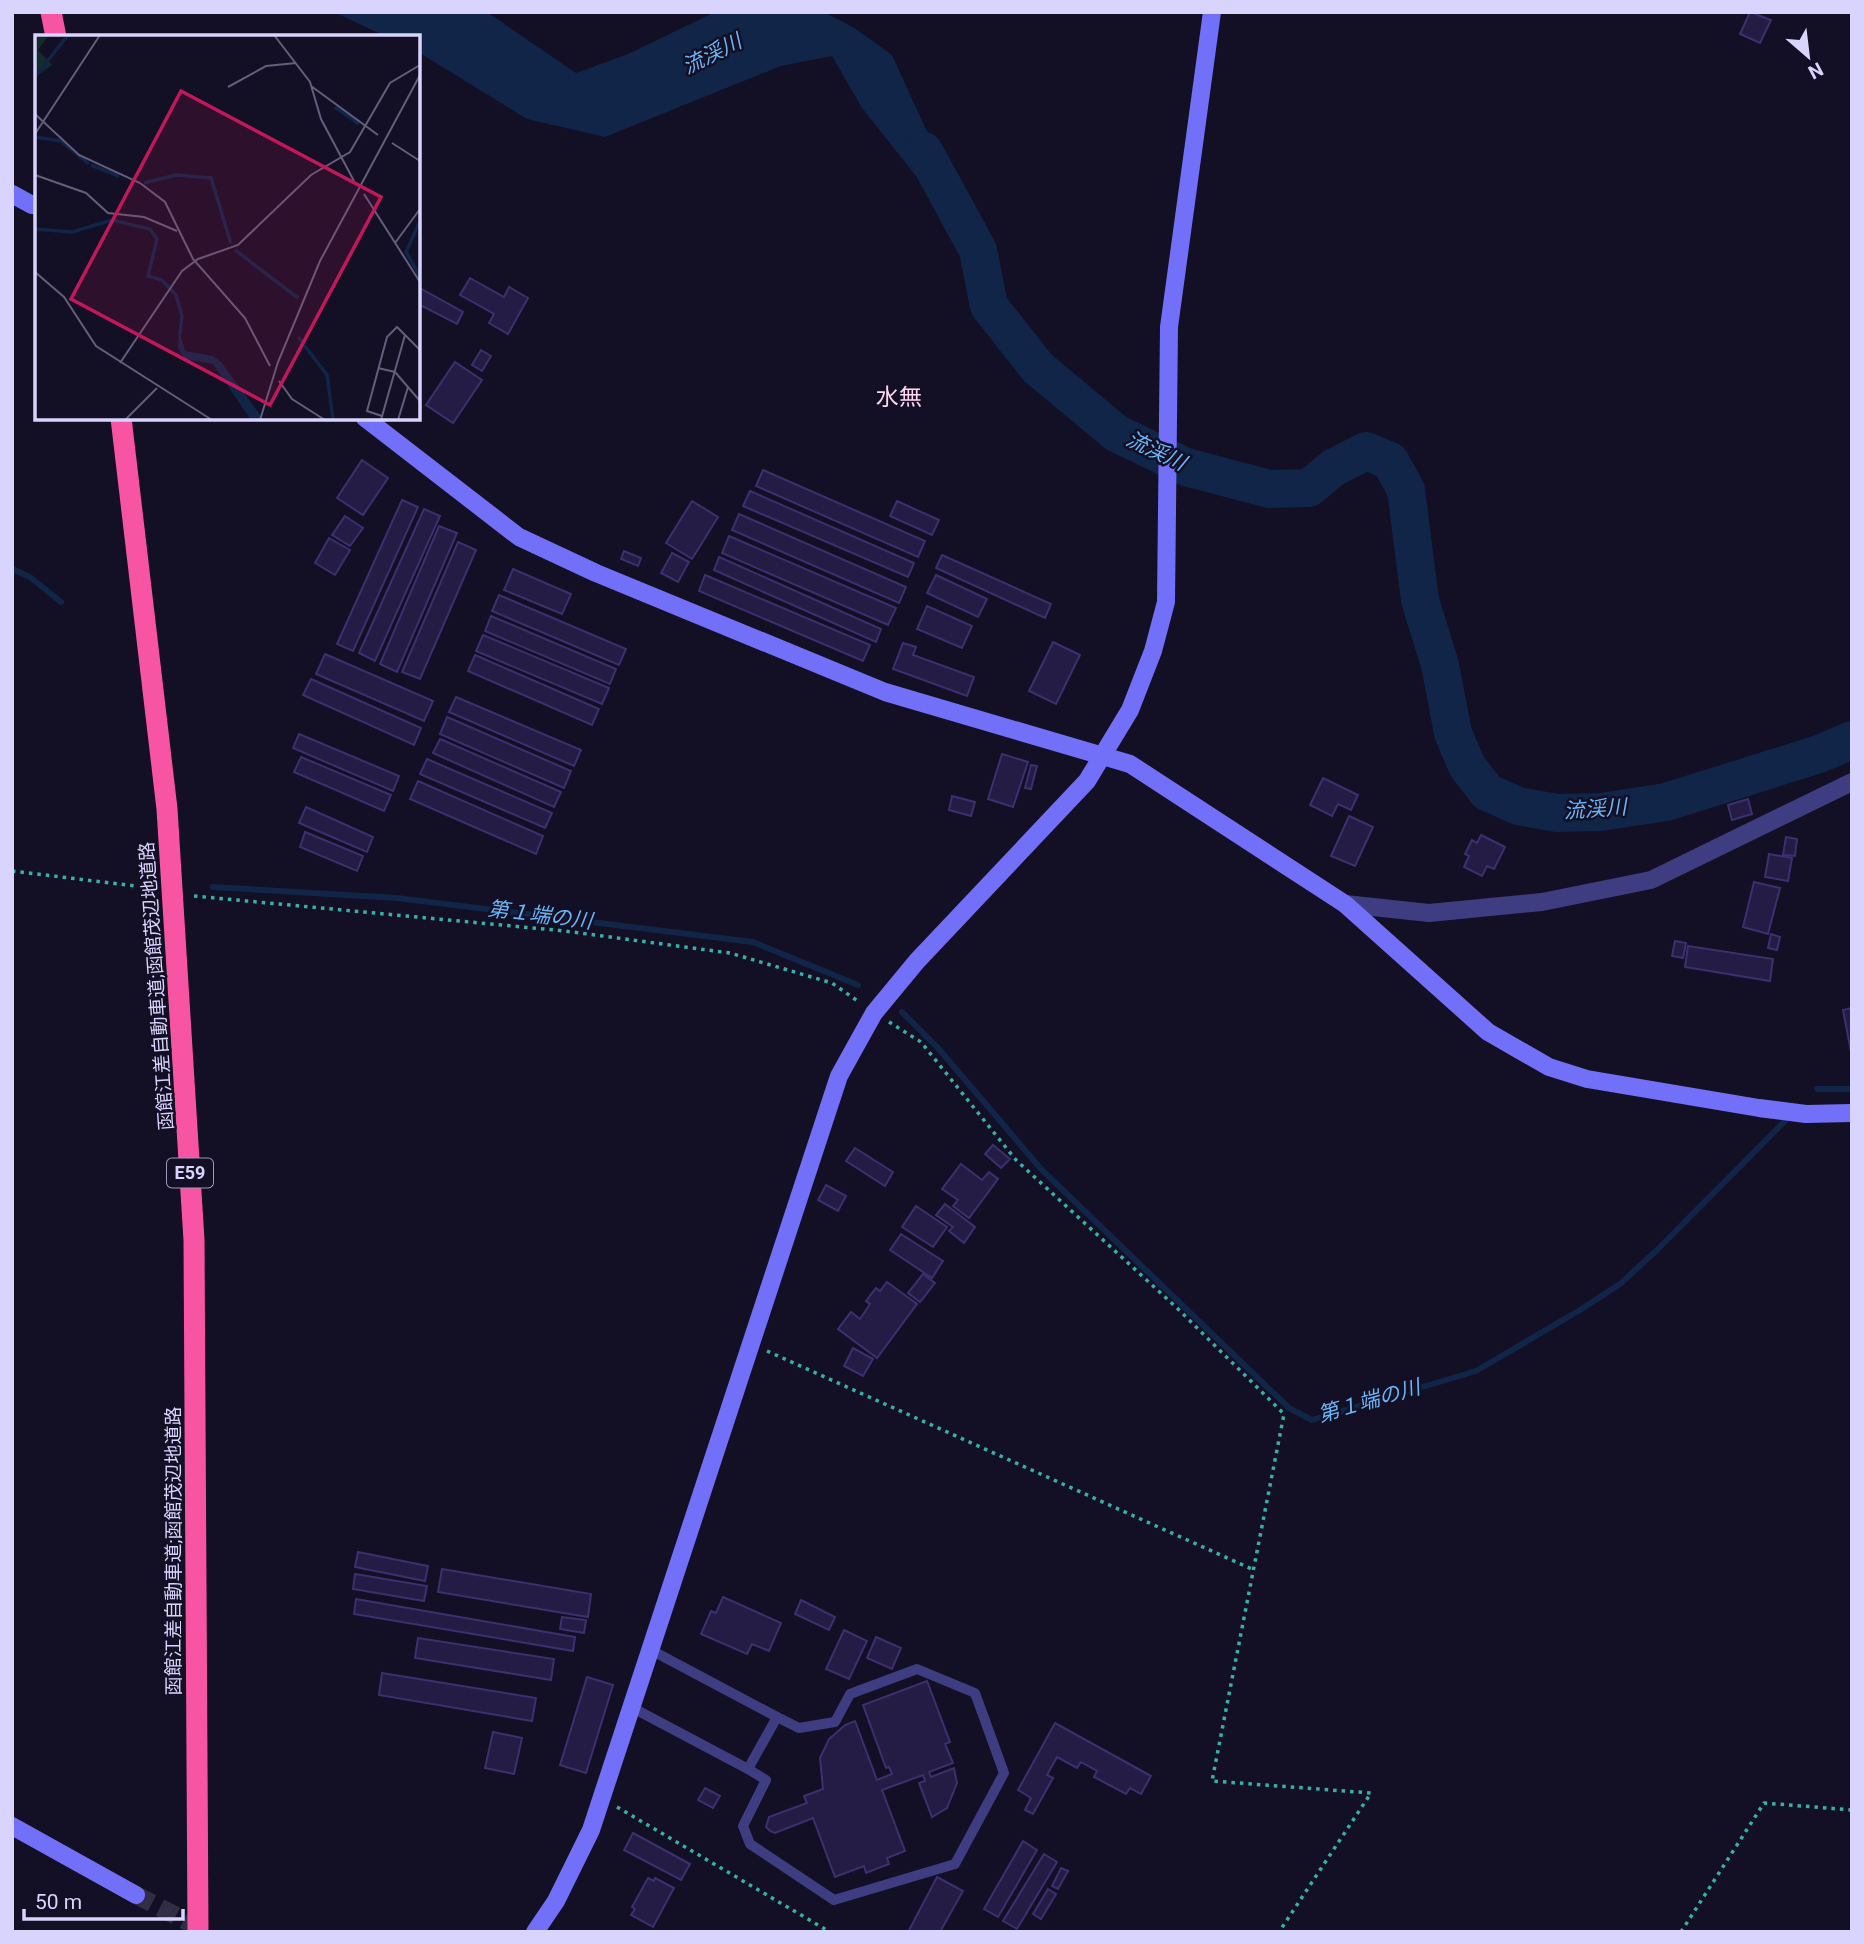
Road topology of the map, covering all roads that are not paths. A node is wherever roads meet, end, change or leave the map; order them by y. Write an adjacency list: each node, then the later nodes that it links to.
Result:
1 (51, 12): 3 (highway)
2 (1212, 12): 8 (street)
3 (56, 35)
4 (12, 194): 5 (street)
5 (32, 205)
6 (121, 420): 18 (highway, 函館江差自動車道;函館茂辺地道路 / E59)
7 (368, 420): 8 (street)
8 (1102, 756): 10 (street); 12 (street)
9 (1852, 782): 10 (street)
10 (1345, 904): 11 (street)
11 (1852, 1113)
12 (649, 1650): 13 (street); 14 (lane)
13 (631, 1707): 15 (lane); 19 (street)
14 (777, 1717): 15 (lane); 15 (lane)
15 (748, 1769)
16 (12, 1826): 17 (street)
17 (136, 1895)
18 (198, 1932)
19 (535, 1932)

